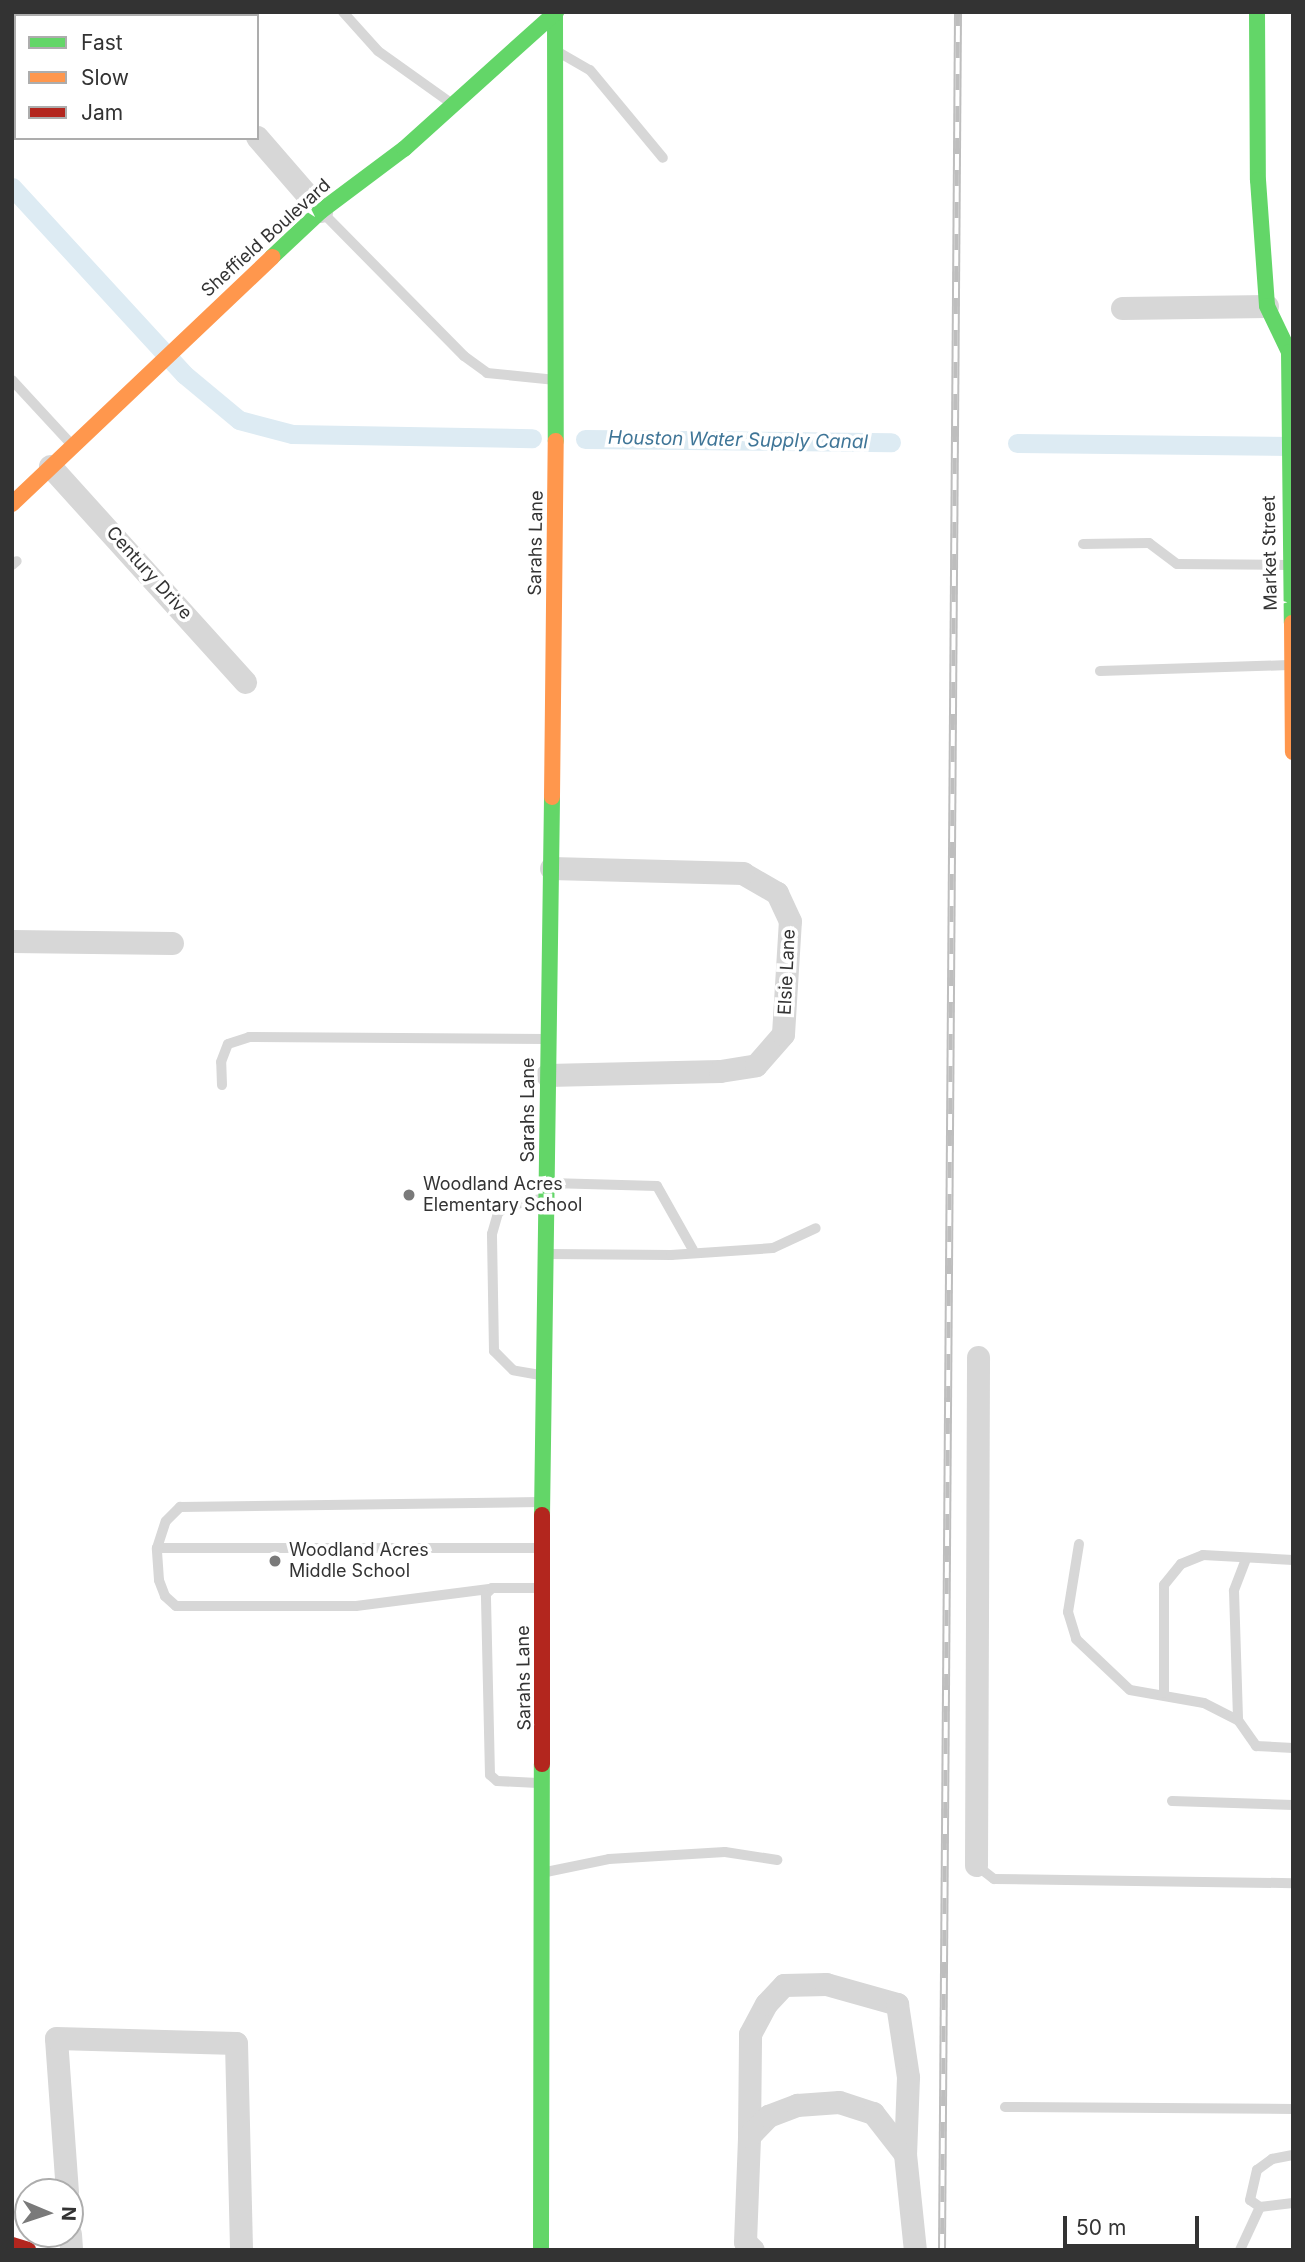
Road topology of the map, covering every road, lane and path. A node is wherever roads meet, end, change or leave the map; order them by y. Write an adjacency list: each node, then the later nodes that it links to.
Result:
1 (343, 12): 5 (lane)
2 (1257, 12): 9 (street, Market Street)
3 (555, 13): 4 (street, Sarahs Lane); 5 (street, Sheffield Boulevard)
4 (555, 50): 7 (lane); 13 (street, Sarahs Lane)
5 (454, 104): 8 (street, Sheffield Boulevard)
6 (259, 139): 8 (street)
7 (663, 158)
8 (321, 211): 13 (lane); 14 (street, Sheffield Boulevard)
9 (1266, 306): 10 (street); 11 (street, Market Street)
10 (1122, 308)
11 (1291, 350): 18 (street, Market Street)
12 (12, 380): 14 (lane)
13 (557, 380): 25 (street, Sarahs Lane)
14 (73, 446): 15 (street, Sheffield Boulevard)
15 (50, 466): 16 (street, Sheffield Boulevard); 23 (street, Century Drive)
16 (12, 504)
17 (1083, 544): 19 (lane)
18 (1291, 548): 19 (street, Market Street)
19 (1290, 565): 20 (street, Market Street)
20 (1292, 599): 21 (street, Market Street)
21 (1292, 665): 22 (lane); 24 (street, Market Street)
22 (1100, 671)
23 (245, 682)
24 (1293, 752)
25 (551, 868): 28 (street, Sarahs Lane); 29 (street, Elsie Lane)
26 (12, 941): 27 (street)
27 (173, 943)
28 (548, 1039): 29 (street, Sarahs Lane); 30 (lane)
29 (547, 1076): 31 (street, Sarahs Lane)
30 (222, 1085)
31 (547, 1190): 33 (lane); 34 (street, Sarahs Lane); 36 (lane)
32 (816, 1228): 33 (lane)
33 (693, 1250): 34 (lane)
34 (545, 1254): 36 (street, Sarahs Lane)
35 (978, 1357): 52 (street)
36 (544, 1376): 37 (street, Sarahs Lane)
37 (543, 1502): 39 (lane); 40 (street, Sarahs Lane)
38 (1079, 1544): 45 (lane)
39 (158, 1548): 40 (lane); 44 (lane)
40 (542, 1548): 43 (street, Sarahs Lane)
41 (1246, 1559): 42 (lane); 45 (lane); 46 (lane)
42 (1293, 1560)
43 (543, 1588): 44 (lane); 48 (street, Sarahs Lane)
44 (489, 1590): 48 (lane)
45 (1164, 1693): 46 (lane)
46 (1238, 1720): 47 (lane)
47 (1293, 1748)
48 (545, 1783): 53 (street, Sarahs Lane)
49 (1172, 1801): 50 (lane)
50 (1293, 1805)
51 (777, 1860): 53 (lane)
52 (976, 1865): 54 (lane)
53 (544, 1873): 66 (street, Sarahs Lane)
54 (1293, 1883)
55 (1005, 2106): 56 (lane)
56 (1293, 2109)
57 (749, 2136): 58 (street); 58 (street); 67 (street)
58 (905, 2154): 68 (street)
59 (1293, 2155): 62 (lane)
60 (66, 2178): 65 (street)
61 (1293, 2203): 62 (lane)
62 (1260, 2207): 69 (lane)
63 (12, 2245): 64 (street)
64 (27, 2250)
65 (241, 2250)
66 (541, 2250)
67 (753, 2250)
68 (915, 2250)
69 (1240, 2250)

